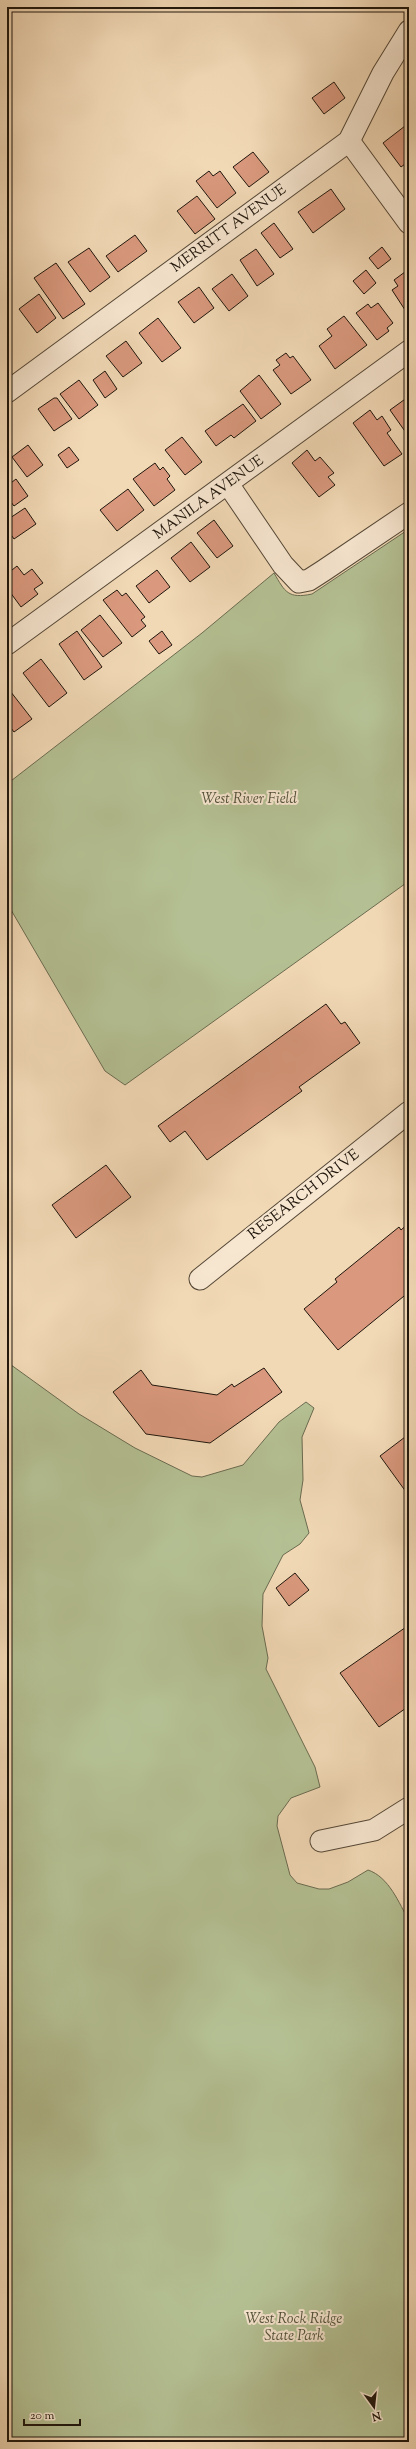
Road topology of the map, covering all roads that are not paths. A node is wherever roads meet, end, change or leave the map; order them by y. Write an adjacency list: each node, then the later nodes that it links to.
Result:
1 (409, 31): 2 (street, MERRITT AVENUE)
2 (349, 141): 3 (street); 5 (street, MERRITT AVENUE)
3 (409, 223)
4 (409, 351): 6 (street, MANILA AVENUE)
5 (7, 392)
6 (228, 484): 7 (street); 8 (street, MANILA AVENUE)
7 (409, 513)
8 (7, 644)
9 (409, 1112): 10 (street, RESEARCH DRIVE)
10 (200, 1279)
11 (409, 1808): 12 (street)
12 (321, 1841)

